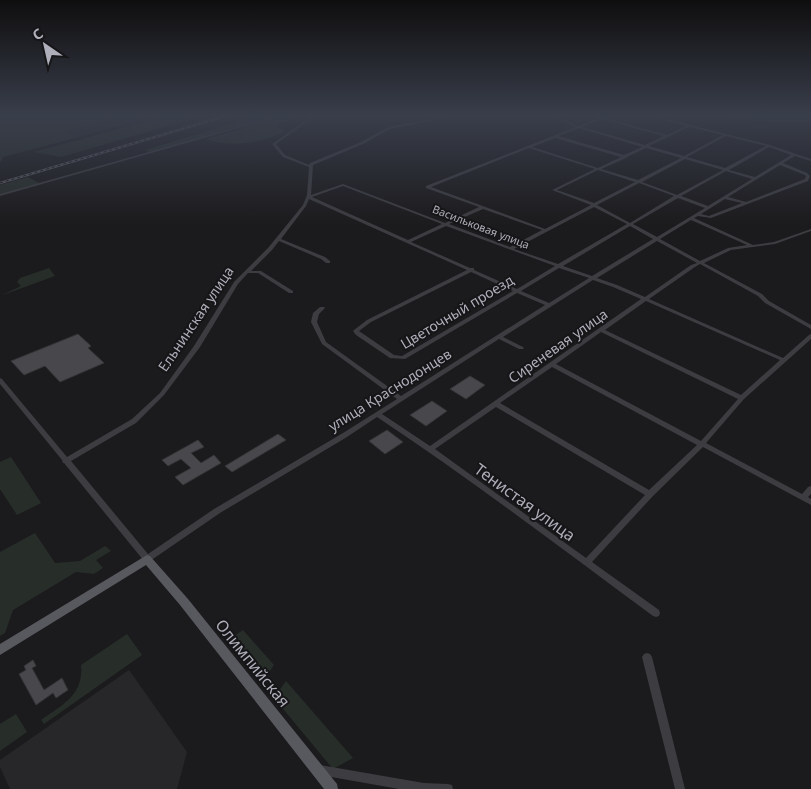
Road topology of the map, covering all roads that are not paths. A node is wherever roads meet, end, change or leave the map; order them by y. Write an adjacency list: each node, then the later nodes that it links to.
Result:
1 (153, 152): 22 (street)
2 (281, 152): 17 (street)
3 (342, 152): 17 (street)
4 (517, 152): 28 (street)
5 (544, 152): 18 (street)
6 (607, 152): 13 (street)
7 (634, 152): 13 (street)
8 (666, 152): 14 (street)
9 (695, 152): 14 (street)
10 (759, 152): 19 (street, Цветочный проезд)
11 (789, 152): 12 (street)
12 (796, 154): 15 (street); 16 (street, улица Краснодонцев)
13 (625, 157): 18 (street)
14 (685, 157): 19 (street); 21 (street)
15 (811, 160)
16 (780, 163): 20 (street, улица Краснодонцев); 26 (street)
17 (311, 165): 25 (street)
18 (599, 169): 21 (street); 27 (street)
19 (727, 170): 20 (street); 23 (street, Цветочный проезд)
20 (754, 178): 24 (street, улица Краснодонцев)
21 (639, 182): 23 (street); 27 (street)
22 (0, 195)
23 (678, 196): 29 (street); 33 (street, Цветочный проезд)
24 (724, 197): 26 (street); 29 (street, улица Краснодонцев)
25 (308, 198): 32 (street, Васильковая улица); 36 (street, Ельнинская улица); 38 (street)
26 (747, 202): 30 (street)
27 (594, 205): 33 (street); 34 (street)
28 (482, 207): 32 (street); 34 (street)
29 (707, 207): 30 (street, улица Краснодонцев)
30 (696, 214): 31 (street, улица Краснодонцев)
31 (690, 218): 37 (street, улица Краснодонцев); 39 (street)
32 (444, 224): 38 (street); 40 (street, Васильковая улица)
33 (629, 226): 37 (street); 43 (street, Цветочный проезд)
34 (545, 230): 40 (street)
35 (811, 230): 39 (street, Сиреневая улица)
36 (278, 239): 41 (street); 45 (street, Ельнинская улица)
37 (656, 240): 42 (street); 46 (street, улица Краснодонцев)
38 (409, 241): 44 (street)
39 (752, 246): 42 (street, Сиреневая улица)
40 (510, 250): 43 (street, Васильковая улица)
41 (328, 262)
42 (700, 263): 49 (street, Сиреневая улица); 52 (street)
43 (557, 267): 46 (street, Васильковая улица); 47 (street, Цветочный проезд)
44 (472, 269): 47 (street); 47 (street, Цветочный проезд)
45 (246, 272): 48 (street); 66 (street, Ельнинская улица)
46 (593, 278): 49 (street, Васильковая улица); 50 (street, улица Краснодонцев)
47 (516, 290): 50 (street)
48 (291, 292)
49 (648, 299): 53 (street, Сиреневая улица); 57 (street, Васильковая улица)
50 (548, 305): 55 (street, улица Краснодонцев)
51 (322, 308): 61 (street)
52 (811, 327)
53 (601, 330): 58 (street, Сиреневая улица); 60 (street)
54 (811, 336): 57 (street)
55 (499, 337): 56 (street); 61 (street, улица Краснодонцев)
56 (521, 348)
57 (784, 360): 60 (street)
58 (553, 365): 62 (street, Сиреневая улица); 64 (street)
59 (0, 380): 66 (street)
60 (742, 398): 64 (street)
61 (401, 400): 63 (street, улица Краснодонцев)
62 (496, 404): 65 (street, Сиреневая улица); 68 (street)
63 (377, 414): 65 (street, Тенистая улица); 70 (street, улица Краснодонцев)
64 (702, 444): 68 (street); 69 (street)
65 (430, 449): 71 (street, Тенистая улица)
66 (65, 461): 70 (street)
67 (811, 488): 69 (street)
68 (650, 494): 71 (street)
69 (807, 500)
70 (147, 559): 73 (main road, улица Краснодонцев); 75 (main road, Олимпийская)
71 (586, 564): 72 (street, Тенистая улица)
72 (656, 613)
73 (0, 650)
74 (647, 657): 78 (street)
75 (316, 769): 76 (main road, Олимпийская); 77 (street)
76 (332, 789)
77 (448, 789)
78 (680, 789)

